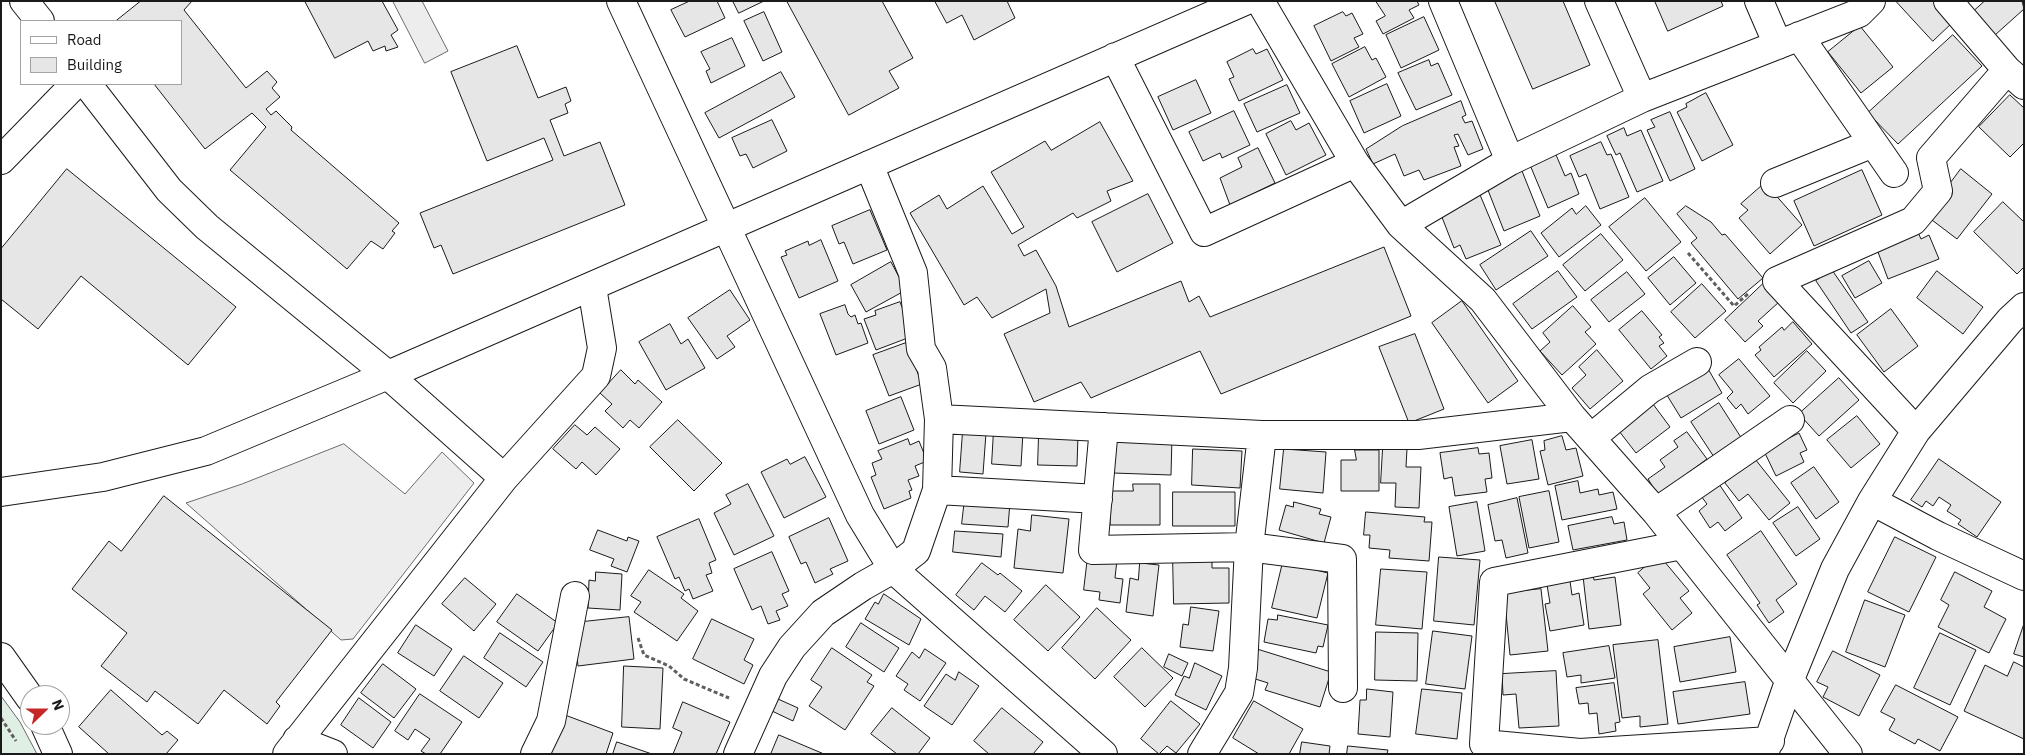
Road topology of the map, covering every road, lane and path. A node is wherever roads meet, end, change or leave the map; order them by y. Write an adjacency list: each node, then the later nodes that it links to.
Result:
1 (24, 1): 10 (street)
2 (621, 1): 25 (street)
3 (1245, 1): 12 (street)
4 (1260, 1): 20 (street)
5 (1443, 1): 19 (street)
6 (1599, 1): 16 (street)
7 (1759, 1): 11 (street)
8 (1872, 1): 11 (street)
9 (1948, 1): 13 (street)
10 (39, 20)
11 (1788, 41): 16 (street); 17 (street)
12 (1115, 57): 20 (street); 21 (street)
13 (2015, 78): 27 (street)
14 (74, 85): 18 (street)
15 (88, 85): 31 (street)
16 (1642, 98): 19 (street)
17 (1873, 142): 22 (street); 23 (street)
18 (1, 160)
19 (1510, 161): 24 (street)
20 (1355, 163): 24 (street)
21 (869, 166): 25 (street); 33 (street)
22 (1894, 173)
23 (1775, 183)
24 (1401, 226): 32 (street)
25 (727, 228): 28 (street); 47 (street)
26 (1688, 253): 27 (path)
27 (1777, 281): 36 (street)
28 (592, 286): 31 (street); 39 (street)
29 (2024, 307): 36 (street)
30 (1697, 362): 38 (street)
31 (388, 375): 39 (street); 41 (street)
32 (1572, 416): 37 (street); 38 (street)
33 (939, 419): 35 (street); 40 (street)
34 (1790, 420): 44 (street)
35 (1104, 427): 37 (street); 42 (street)
36 (1916, 431): 43 (street)
37 (1262, 435): 46 (street)
38 (1591, 438): 44 (street)
39 (504, 478): 59 (street)
40 (937, 490): 42 (street); 47 (street)
41 (1, 492)
42 (1098, 499): 46 (street)
43 (1872, 501): 48 (street); 52 (street)
44 (1656, 512): 45 (street)
45 (1682, 545): 52 (street); 60 (street)
46 (1250, 547): 54 (street); 66 (street)
47 (892, 569): 55 (street); 65 (street)
48 (2024, 576)
49 (576, 596): 63 (street)
50 (638, 638): 55 (path)
51 (1, 657): 53 (street)
52 (1790, 679): 60 (street); 67 (street)
53 (21, 685)
54 (1343, 688)
55 (757, 710): 64 (street)
56 (1, 718): 58 (path)
57 (49, 735): 61 (street)
58 (18, 744)
59 (292, 747): 62 (street)
60 (1767, 747)
61 (58, 754)
62 (333, 754)
63 (535, 754)
64 (738, 754)
65 (1103, 754)
66 (1202, 754)
67 (1848, 754)

